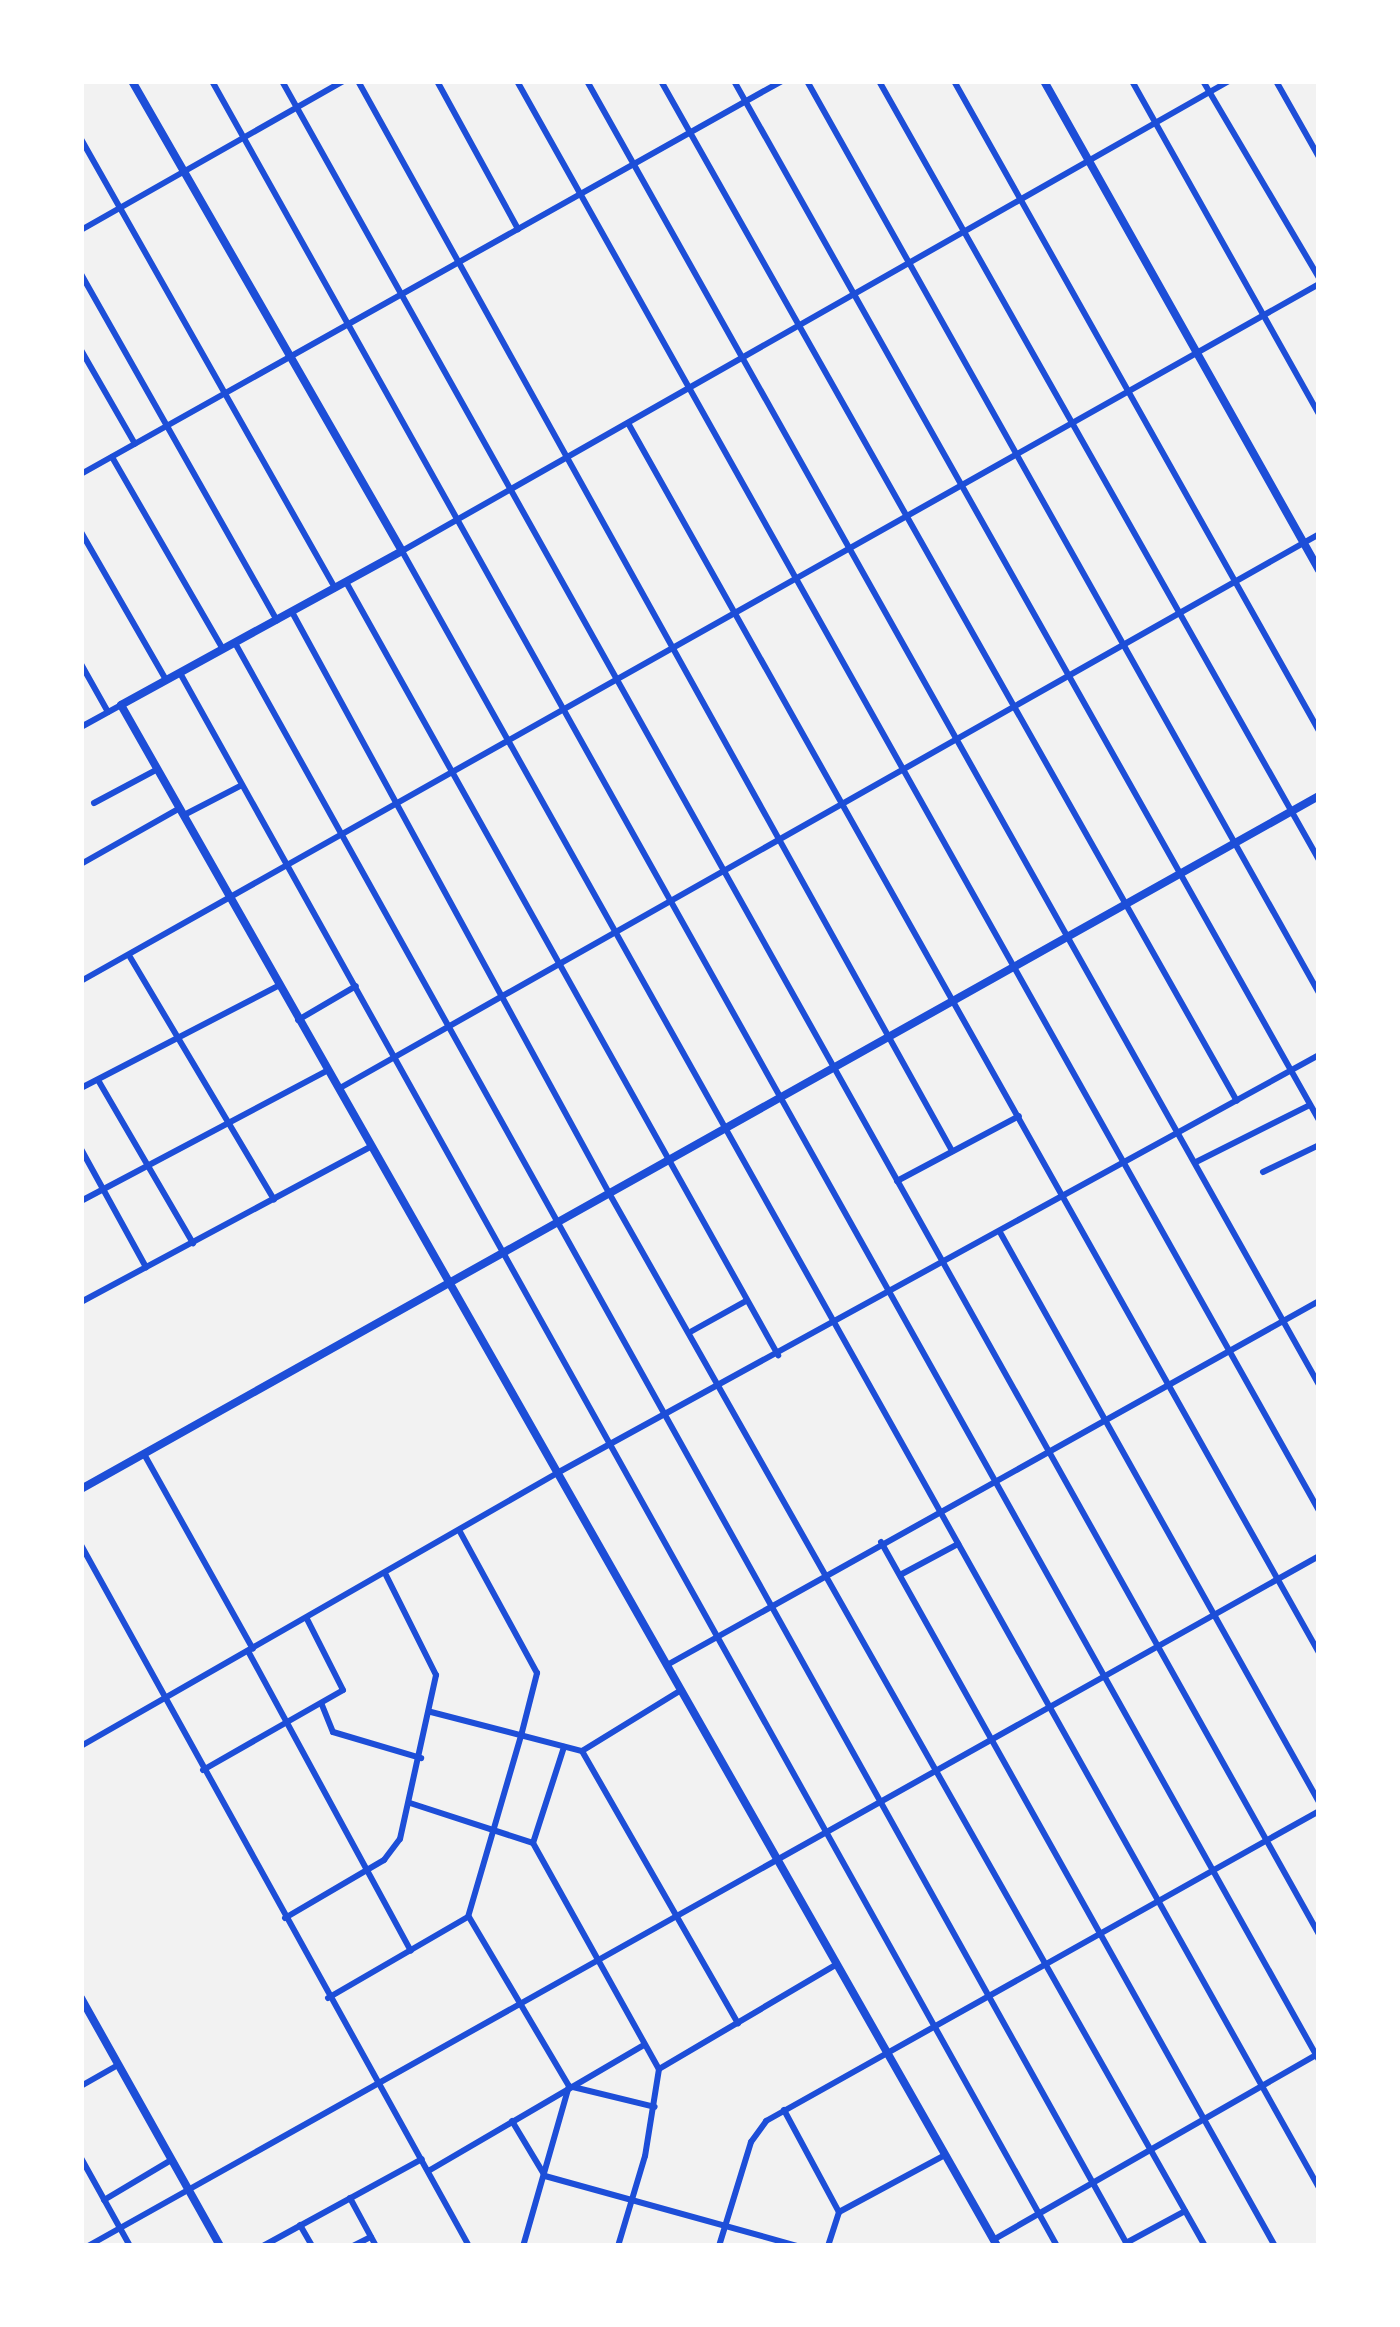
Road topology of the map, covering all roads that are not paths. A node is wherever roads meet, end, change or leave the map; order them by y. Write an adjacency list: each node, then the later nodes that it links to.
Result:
1 (132, 81): 30 (street)
2 (212, 81): 25 (street)
3 (281, 81): 22 (street)
4 (343, 81): 22 (street)
5 (358, 81): 37 (street)
6 (437, 81): 34 (street)
7 (517, 81): 31 (street)
8 (587, 81): 29 (street)
9 (662, 81): 24 (street)
10 (734, 81): 21 (street)
11 (782, 81): 21 (street)
12 (808, 81): 38 (street)
13 (879, 81): 36 (street)
14 (954, 81): 32 (street)
15 (1044, 81): 28 (street)
16 (1132, 81): 23 (street)
17 (1203, 81): 20 (street)
18 (1229, 81): 20 (street)
19 (1276, 81): 27 (street)
20 (1210, 92): 23 (street); 40 (street)
21 (746, 101): 24 (street); 42 (street)
22 (296, 107): 25 (street); 41 (street)
23 (1155, 124): 28 (street); 43 (street)
24 (690, 132): 29 (street); 45 (street)
25 (244, 137): 30 (street); 44 (street)
26 (81, 139): 33 (street)
27 (1319, 157)
28 (1089, 161): 32 (street); 47 (street)
29 (633, 164): 31 (street); 49 (street)
30 (184, 171): 33 (street); 48 (street)
31 (579, 194): 34 (street); 50 (street)
32 (1021, 200): 36 (street); 51 (street)
33 (120, 207): 35 (street); 52 (street)
34 (518, 229): 37 (street)
35 (81, 230)
36 (964, 232): 38 (street); 54 (street)
37 (458, 262): 41 (street); 60 (street)
38 (911, 262): 42 (street); 58 (street)
39 (81, 274): 56 (street)
40 (1319, 281): 43 (street)
41 (401, 294): 44 (street); 63 (street)
42 (854, 295): 45 (street); 62 (street)
43 (1264, 315): 47 (street); 53 (street)
44 (352, 321): 48 (street); 65 (street)
45 (799, 326): 49 (street); 64 (street)
46 (81, 350): 57 (street)
47 (1197, 353): 51 (street); 68 (street)
48 (290, 356): 52 (street); 70 (street)
49 (746, 356): 50 (street); 69 (street)
50 (687, 389): 55 (street); 72 (street)
51 (1129, 391): 54 (street); 73 (street)
52 (225, 393): 56 (street); 75 (street)
53 (1319, 414)
54 (1073, 422): 58 (street); 78 (street)
55 (628, 423): 60 (street); 76 (street)
56 (167, 426): 57 (street); 79 (street)
57 (134, 444): 59 (street)
58 (1018, 452): 62 (street); 81 (street)
59 (112, 457): 61 (street); 83 (street)
60 (567, 458): 63 (street); 82 (street)
61 (81, 474)
62 (962, 483): 64 (street); 86 (street)
63 (511, 490): 65 (street); 87 (street)
64 (906, 514): 69 (street); 90 (street)
65 (460, 518): 70 (street); 91 (street)
66 (81, 532): 88 (street)
67 (1319, 534): 68 (street)
68 (1304, 542): 71 (street); 73 (street)
69 (852, 544): 72 (street); 95 (street)
70 (402, 551): 74 (street); 96 (street)
71 (1319, 570)
72 (794, 576): 76 (street); 97 (street)
73 (1236, 580): 78 (street); 94 (street)
74 (346, 582): 75 (street); 99 (street)
75 (335, 588): 77 (street)
76 (733, 609): 82 (street); 102 (street)
77 (292, 612): 79 (street); 104 (street)
78 (1179, 612): 81 (street); 106 (street)
79 (277, 620): 80 (street)
80 (235, 643): 83 (street); 107 (street)
81 (1125, 643): 86 (street); 109 (street)
82 (671, 646): 87 (street); 108 (street)
83 (223, 649): 85 (street)
84 (81, 664): 92 (street)
85 (179, 673): 88 (street); 100 (street)
86 (1069, 674): 90 (street); 114 (street)
87 (616, 678): 91 (street); 113 (street)
88 (166, 680): 89 (street)
89 (122, 704): 92 (street); 98 (street)
90 (1013, 705): 95 (street); 117 (street)
91 (562, 709): 96 (street); 115 (street)
92 (108, 712): 93 (street)
93 (81, 728)
94 (1319, 731)
95 (958, 736): 97 (street); 119 (street)
96 (507, 741): 99 (street); 118 (street)
97 (902, 768): 102 (street); 122 (street)
98 (158, 769): 103 (street); 105 (street)
99 (452, 773): 104 (street); 121 (street)
100 (242, 785): 105 (street); 112 (street)
101 (1319, 796): 106 (street)
102 (842, 802): 108 (street); 128 (street)
103 (94, 803)
104 (397, 805): 107 (street); 127 (street)
105 (182, 812): 111 (street); 116 (street)
106 (1292, 812): 109 (street); 110 (street)
107 (342, 837): 112 (street); 130 (street)
108 (777, 838): 113 (street); 131 (street)
109 (1236, 842): 114 (street); 126 (street)
110 (1319, 860)
111 (81, 864)
112 (288, 868): 116 (street); 125 (street)
113 (723, 869): 115 (street); 135 (street)
114 (1182, 873): 117 (street); 136 (street)
115 (669, 899): 118 (street); 141 (street)
116 (232, 901): 120 (street); 124 (street)
117 (1122, 906): 119 (street); 142 (street)
118 (613, 931): 121 (street); 147 (street)
119 (1069, 936): 122 (street); 148 (street)
120 (130, 956): 123 (street); 132 (street)
121 (556, 962): 127 (street); 153 (street)
122 (1012, 968): 128 (street); 156 (street)
123 (81, 981)
124 (278, 986): 129 (street); 132 (street)
125 (356, 986): 129 (street); 134 (street)
126 (1319, 993)
127 (500, 994): 130 (street); 160 (street)
128 (953, 1000): 131 (street); 144 (street)
129 (298, 1020): 137 (street)
130 (452, 1025): 134 (street); 164 (street)
131 (888, 1037): 135 (street); 152 (street)
132 (175, 1039): 138 (street); 146 (street)
133 (1319, 1055): 136 (street)
134 (396, 1058): 140 (street); 167 (street)
135 (833, 1067): 141 (street); 158 (street)
136 (1291, 1070): 142 (street); 143 (street)
137 (327, 1071): 140 (street); 146 (street)
138 (98, 1079): 139 (street); 155 (street)
139 (81, 1088)
140 (337, 1090): 150 (street)
141 (779, 1097): 147 (street); 171 (street)
142 (1237, 1101): 148 (street)
143 (1310, 1105): 145 (street); 154 (street)
144 (1019, 1116): 152 (street); 161 (street)
145 (1319, 1120)
146 (224, 1122): 155 (street); 162 (street)
147 (724, 1129): 153 (street); 176 (street)
148 (1180, 1132): 154 (street); 156 (street)
149 (1319, 1145): 157 (street)
150 (370, 1147): 162 (street); 170 (street)
151 (81, 1149): 159 (street)
152 (952, 1151): 158 (street)
153 (668, 1159): 160 (street); 172 (street)
154 (1196, 1162): 175 (street)
155 (149, 1163): 159 (street); 166 (street)
156 (1126, 1164): 161 (street); 178 (street)
157 (1263, 1172)
158 (898, 1181): 168 (street)
159 (104, 1188): 163 (street); 169 (street)
160 (609, 1193): 164 (street); 177 (street)
161 (1065, 1198): 165 (street); 181 (street)
162 (274, 1200): 166 (street)
163 (81, 1201)
164 (561, 1221): 167 (street); 183 (street)
165 (1001, 1234): 168 (street); 184 (street)
166 (193, 1243): 169 (street)
167 (505, 1249): 170 (street); 185 (street)
168 (944, 1264): 171 (street); 186 (street)
169 (146, 1267): 174 (street)
170 (448, 1281): 187 (street); 188 (street)
171 (890, 1293): 176 (street); 189 (street)
172 (746, 1301): 177 (street); 179 (street)
173 (1319, 1301): 175 (street)
174 (81, 1302)
175 (1283, 1322): 178 (street); 182 (street)
176 (834, 1324): 179 (street); 191 (street)
177 (692, 1331): 180 (street)
178 (1227, 1353): 181 (street); 192 (street)
179 (778, 1355): 180 (street)
180 (721, 1384): 183 (street); 198 (street)
181 (1170, 1385): 184 (street); 201 (street)
182 (1319, 1385)
183 (662, 1415): 185 (street); 202 (street)
184 (1103, 1421): 186 (street); 203 (street)
185 (614, 1443): 188 (street); 205 (street)
186 (1048, 1450): 189 (street); 206 (street)
187 (144, 1454): 190 (street); 207 (street)
188 (559, 1472): 193 (street); 209 (street)
189 (993, 1480): 191 (street); 210 (street)
190 (81, 1490)
191 (937, 1510): 194 (street); 195 (street)
192 (1319, 1511)
193 (460, 1532): 199 (street); 217 (street)
194 (881, 1542): 198 (street); 200 (street)
195 (958, 1544): 200 (street); 214 (street)
196 (81, 1545): 212 (street)
197 (1319, 1556): 201 (street)
198 (828, 1573): 202 (street); 224 (street)
199 (386, 1574): 204 (street); 215 (street)
200 (900, 1575): 218 (street)
201 (1279, 1578): 203 (street); 208 (street)
202 (770, 1606): 205 (street); 226 (street)
203 (1215, 1614): 206 (street); 227 (street)
204 (306, 1618): 207 (street); 213 (street)
205 (718, 1636): 209 (street); 229 (street)
206 (1158, 1647): 210 (street); 230 (street)
207 (251, 1650): 212 (street); 216 (street)
208 (1319, 1653)
209 (667, 1665): 211 (street)
210 (1103, 1677): 214 (street); 233 (street)
211 (681, 1690): 221 (street); 232 (street)
212 (164, 1699): 219 (street); 223 (street)
213 (322, 1705): 216 (street); 222 (street)
214 (1046, 1706): 218 (street); 235 (street)
215 (431, 1712): 217 (street); 222 (street)
216 (290, 1725): 223 (street); 234 (street)
217 (521, 1736): 220 (street); 228 (street)
218 (992, 1738): 224 (street); 239 (street)
219 (81, 1746)
220 (564, 1747): 221 (street); 231 (street)
221 (582, 1751): 236 (street)
222 (421, 1758): 225 (street)
223 (203, 1770): 238 (street)
224 (937, 1771): 226 (street); 243 (street)
225 (410, 1802): 228 (street); 234 (street)
226 (881, 1803): 229 (street); 245 (street)
227 (1319, 1806): 230 (street)
228 (494, 1825): 231 (street); 237 (street)
229 (827, 1831): 232 (street); 250 (street)
230 (1266, 1839): 233 (street); 240 (street)
231 (533, 1843): 242 (street)
232 (777, 1858): 236 (street); 244 (street)
233 (1212, 1868): 235 (street); 253 (street)
234 (367, 1870): 238 (street); 241 (street)
235 (1155, 1900): 239 (street); 259 (street)
236 (675, 1915): 242 (street); 249 (street)
237 (468, 1917): 241 (street); 248 (street)
238 (284, 1918): 246 (street)
239 (1100, 1931): 243 (street); 262 (street)
240 (1319, 1934)
241 (411, 1951): 246 (street)
242 (596, 1958): 248 (street); 251 (street)
243 (1046, 1963): 245 (street); 264 (street)
244 (837, 1964): 249 (street); 252 (street)
245 (990, 1994): 250 (street); 271 (street)
246 (328, 1998): 256 (street)
247 (81, 1999): 254 (street)
248 (520, 2002): 256 (street); 258 (street)
249 (738, 2023): 255 (street)
250 (935, 2025): 252 (street); 279 (street)
251 (644, 2044): 255 (street); 258 (street)
252 (888, 2054): 261 (street); 265 (street)
253 (1318, 2056): 259 (street)
254 (118, 2065): 257 (street); 268 (street)
255 (659, 2069): 260 (street)
256 (376, 2083): 267 (street); 273 (street)
257 (81, 2086)
258 (569, 2086): 260 (street); 263 (street); 270 (street)
259 (1260, 2088): 262 (street); 272 (street)
260 (655, 2107): 276 (street)
261 (783, 2109): 278 (street); 281 (street)
262 (1205, 2120): 264 (street); 301 (street)
263 (512, 2121): 269 (street); 270 (street)
264 (1154, 2151): 271 (street); 277 (street)
265 (944, 2156): 278 (street); 284 (street)
266 (81, 2159): 275 (street)
267 (422, 2159): 269 (street); 274 (street)
268 (171, 2160): 273 (street); 275 (street)
269 (429, 2171): 293 (street)
270 (545, 2176): 276 (street); 294 (street)
271 (1092, 2180): 279 (street); 285 (street)
272 (1319, 2188)
273 (188, 2190): 282 (street); 288 (street)
274 (350, 2198): 280 (street); 283 (street)
275 (104, 2200): 282 (street)
276 (632, 2200): 281 (street); 295 (street)
277 (1185, 2211): 285 (street); 300 (street)
278 (839, 2212): 298 (street)
279 (1036, 2212): 284 (street); 299 (street)
280 (301, 2225): 289 (street); 290 (street)
281 (724, 2227): 296 (street); 297 (street)
282 (120, 2228): 286 (street); 287 (street)
283 (370, 2236): 291 (street); 292 (street)
284 (995, 2243)
285 (1127, 2244)
286 (88, 2246)
287 (130, 2246)
288 (220, 2246)
289 (262, 2246)
290 (312, 2246)
291 (353, 2246)
292 (376, 2246)
293 (469, 2246)
294 (523, 2246)
295 (618, 2246)
296 (719, 2246)
297 (798, 2246)
298 (828, 2246)
299 (1057, 2246)
300 (1205, 2246)
301 (1275, 2246)

